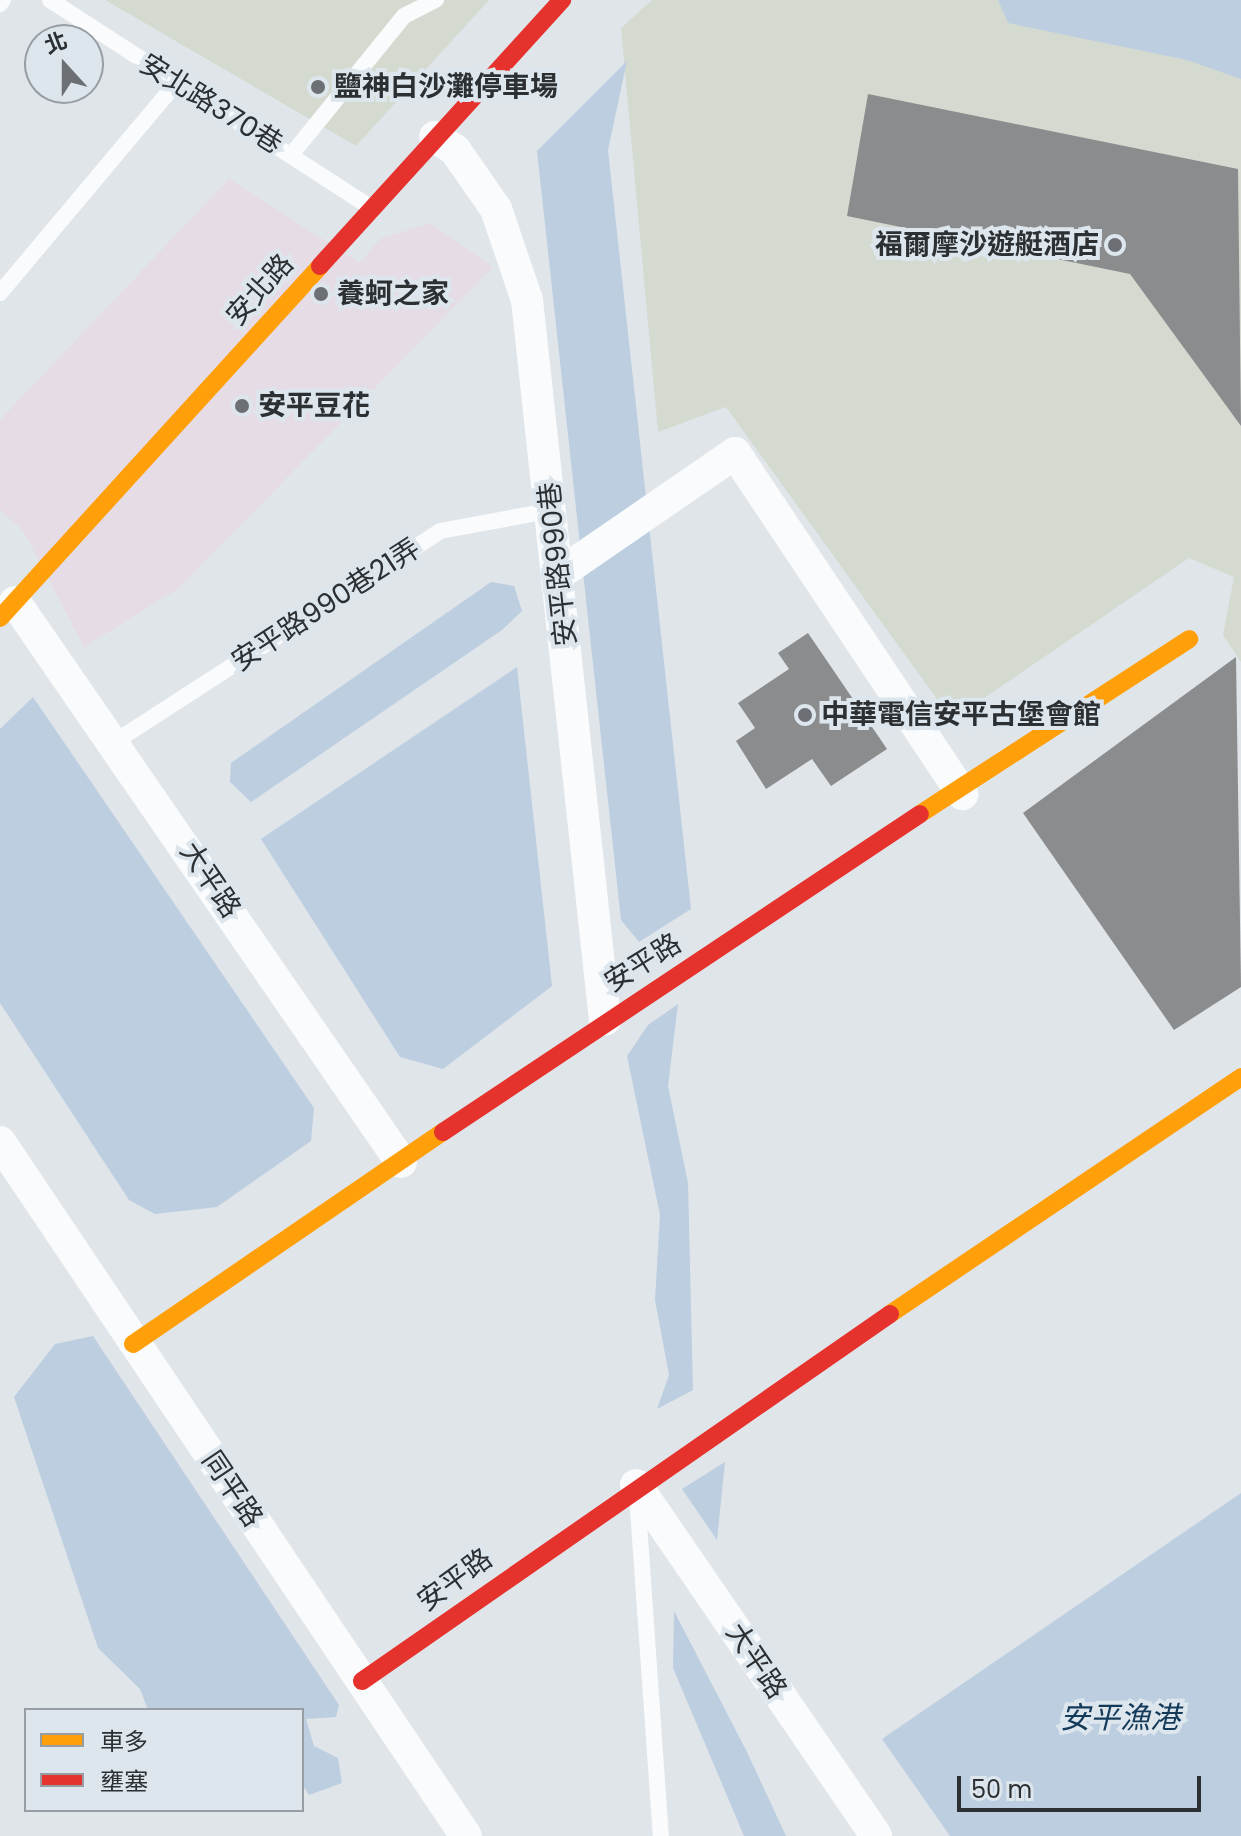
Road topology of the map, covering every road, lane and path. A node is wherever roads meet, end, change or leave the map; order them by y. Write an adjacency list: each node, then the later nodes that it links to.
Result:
1 (50, 0): 4 (lane, 安北路370巷)
2 (436, 0): 6 (lane)
3 (562, 0): 5 (street, 安北路)
4 (177, 82): 6 (lane, 安北路370巷); 8 (lane)
5 (435, 137): 7 (street, 安北路); 9 (street, 安平路990巷)
6 (291, 155): 7 (lane, 安北路370巷)
7 (372, 208): 11 (street, 安北路)
8 (0, 293)
9 (553, 510): 10 (street, 安平路990巷); 13 (lane, 安平路990巷21弄)
10 (562, 572): 14 (street); 15 (street, 安平路990巷)
11 (5, 607): 13 (street, 大平路)
12 (1189, 639): 14 (street, 安平路)
13 (116, 741): 18 (street, 大平路)
14 (962, 794): 15 (street, 安平路)
15 (605, 1020): 18 (street, 安平路)
16 (1241, 1077): 20 (street, 安平路)
17 (0, 1142): 19 (street, 同平路)
18 (401, 1162): 19 (street, 安平路)
19 (133, 1344): 21 (street, 同平路)
20 (636, 1485): 21 (street, 安平路); 23 (lane); 24 (street, 大平路)
21 (362, 1681): 22 (street, 同平路)
22 (466, 1836)
23 (661, 1836)
24 (876, 1836)

